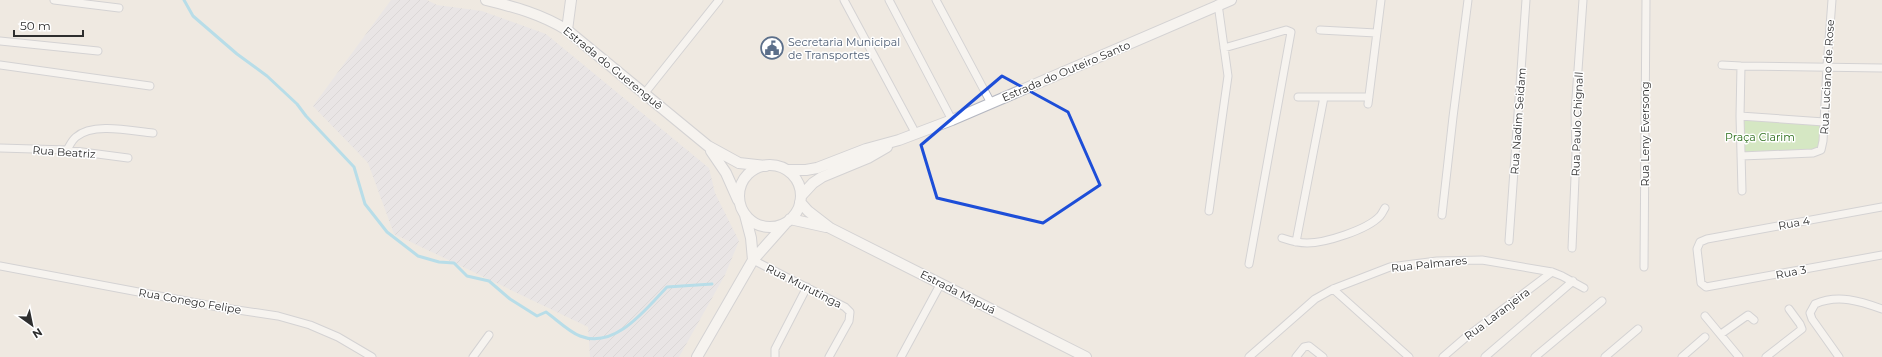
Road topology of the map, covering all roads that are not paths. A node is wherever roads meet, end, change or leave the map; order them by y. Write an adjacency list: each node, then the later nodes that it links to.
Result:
1 (54, 0): 16 (street)
2 (486, 0): 17 (main road, Estrada do Guerenguê)
3 (571, 0): 17 (main road)
4 (719, 0): 29 (street)
5 (844, 0): 37 (street)
6 (888, 0): 34 (street)
7 (936, 0): 32 (street)
8 (1231, 0): 15 (main road, Estrada do Outeiro Santo)
9 (1381, 0): 19 (street)
10 (1468, 0): 53 (street)
11 (1526, 0): 57 (street, Rua Nadim Seidam)
12 (1583, 0): 59 (street, Rua Paulo Chignall)
13 (1646, 0): 64 (street, Rua Leny Eversong)
14 (1832, 0): 26 (street, Rua Luciano de Rose)
15 (1218, 4): 21 (street); 32 (main road, Estrada do Outeiro Santo)
16 (119, 8)
17 (567, 30): 29 (main road, Estrada do Guerenguê)
18 (1320, 30): 19 (street)
19 (1376, 33): 31 (street)
20 (0, 41): 22 (street)
21 (1224, 48): 51 (street); 62 (street)
22 (98, 51)
23 (0, 65): 28 (street)
24 (1722, 65): 25 (street)
25 (1741, 66): 26 (street); 33 (street)
26 (1827, 66): 27 (street); 35 (street, Rua Luciano de Rose)
27 (1882, 68)
28 (150, 86)
29 (644, 94): 39 (main road, Estrada do Guerenguê)
30 (1298, 97): 31 (street)
31 (1324, 97): 58 (street)
32 (991, 103): 34 (main road, Estrada do Outeiro Santo)
33 (1740, 116): 35 (street); 42 (street)
34 (952, 120): 37 (main road, Estrada do Outeiro Santo)
35 (1824, 122): 42 (street, Rua Luciano de Rose)
36 (153, 133): 41 (street)
37 (916, 134): 38 (main road, Estrada do Outeiro Santo)
38 (900, 140): 45 (main road, Estrada do Outeiro Santo); 47 (main road, Estrada do Outeiro Santo)
39 (708, 146): 44 (main road, Estrada do Guerenguê); 48 (main road, Estrada do Guerenguê)
40 (0, 148): 41 (street, Rua Beatriz)
41 (67, 150): 43 (street, Rua Beatriz)
42 (1741, 156): 46 (street)
43 (128, 158)
44 (766, 166): 45 (main road); 48 (main road)
45 (787, 170): 47 (main road)
46 (1742, 191)
47 (800, 199): 54 (main road); 55 (main road, Estrada Mapuá)
48 (740, 203): 52 (main road)
49 (1882, 207): 68 (street, Rua 4)
50 (1385, 208): 58 (street)
51 (1209, 211)
52 (744, 213): 54 (main road); 61 (main road)
53 (1442, 215)
54 (788, 220): 55 (main road, Estrada Mapuá); 61 (main road)
55 (830, 228): 67 (main road, Estrada Mapuá)
56 (1282, 238): 58 (street)
57 (1509, 241)
58 (1296, 242)
59 (1572, 248)
60 (1882, 255): 68 (street, Rua 3)
61 (754, 260): 69 (street, Rua Murutinga); 84 (main road)
62 (1249, 264)
63 (0, 266): 82 (street, Rua Conego Felipe)
64 (1644, 267)
65 (1552, 272): 66 (street, Rua Palmares); 71 (street, Rua Palmares); 92 (street, Rua Laranjeira)
66 (1573, 281): 70 (street, Rua Palmares); 93 (street)
67 (941, 283): 86 (street); 87 (main road, Estrada Mapuá)
68 (1701, 283)
69 (807, 287): 81 (street); 85 (street, Rua Murutinga)
70 (1584, 288)
71 (1333, 289): 88 (street, Rua Palmares); 91 (street)
72 (1602, 301): 94 (street)
73 (1789, 309): 98 (street)
74 (1882, 309): 99 (street)
75 (1705, 316): 78 (street)
76 (1754, 320): 78 (street)
77 (1638, 330): 95 (street)
78 (1721, 334): 97 (street)
79 (489, 335): 83 (street)
80 (1705, 337): 96 (street)
81 (774, 356)
82 (372, 357)
83 (473, 357)
84 (697, 357)
85 (829, 357)
86 (901, 357)
87 (1086, 357)
88 (1249, 357)
89 (1296, 357): 90 (street)
90 (1323, 357)
91 (1409, 357)
92 (1443, 357)
93 (1485, 357)
94 (1535, 357)
95 (1605, 357)
96 (1682, 357)
97 (1739, 357)
98 (1766, 357)
99 (1838, 357)

